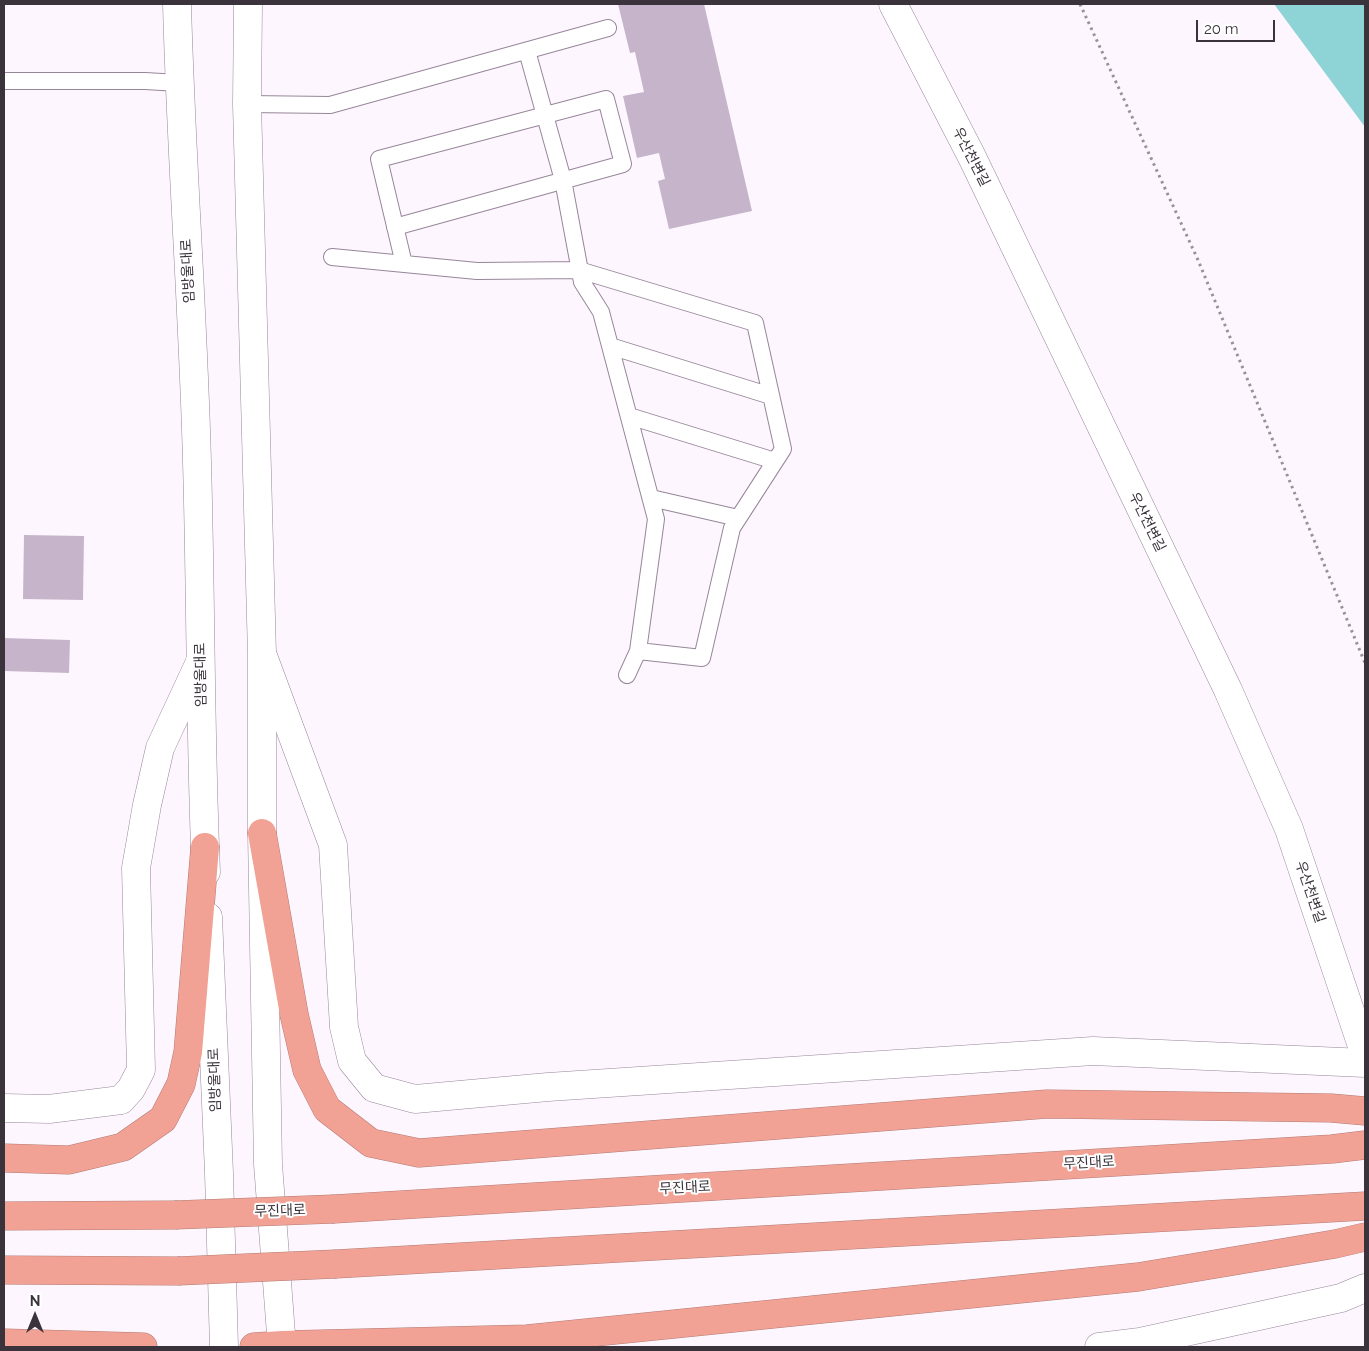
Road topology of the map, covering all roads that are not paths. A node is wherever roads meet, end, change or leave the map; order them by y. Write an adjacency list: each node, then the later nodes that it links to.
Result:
1 (177, 4): 8 (street, 임방울대로)
2 (248, 4): 9 (street)
3 (255, 4): 9 (street)
4 (893, 4): 28 (street, 우산천변길)
5 (608, 28): 6 (lane)
6 (527, 51): 9 (lane); 10 (lane)
7 (4, 81): 8 (lane)
8 (179, 83): 24 (street, 임방울대로)
9 (247, 93): 23 (street)
10 (546, 116): 11 (lane); 11 (lane); 12 (lane)
11 (564, 180): 12 (lane); 15 (lane)
12 (395, 228): 14 (lane)
13 (332, 257): 14 (lane)
14 (404, 264): 15 (lane)
15 (579, 270): 16 (lane); 17 (lane)
16 (610, 346): 17 (lane); 18 (lane)
17 (771, 396): 19 (lane)
18 (629, 416): 19 (lane); 20 (lane)
19 (775, 461): 21 (lane)
20 (651, 498): 21 (lane); 22 (lane)
21 (738, 518): 22 (lane)
22 (638, 651): 25 (lane)
23 (262, 655): 26 (street); 29 (street)
24 (200, 662): 27 (street, 임방울대로); 30 (street)
25 (627, 675)
26 (262, 833): 31 (highway); 41 (street)
27 (205, 847): 33 (highway); 43 (street, 임방울대로)
28 (1365, 1055)
29 (1365, 1064)
30 (4, 1108)
31 (1365, 1112)
32 (1365, 1145): 35 (highway, 무진대로, bridge)
33 (4, 1158)
34 (1365, 1206): 37 (highway, bridge)
35 (4, 1216)
36 (1365, 1237): 40 (highway)
37 (4, 1270)
38 (1365, 1288): 45 (street)
39 (4, 1343): 42 (highway)
40 (373, 1345): 41 (highway)
41 (282, 1346): 44 (highway)
42 (143, 1347)
43 (224, 1347)
44 (254, 1347)
45 (1099, 1347)

